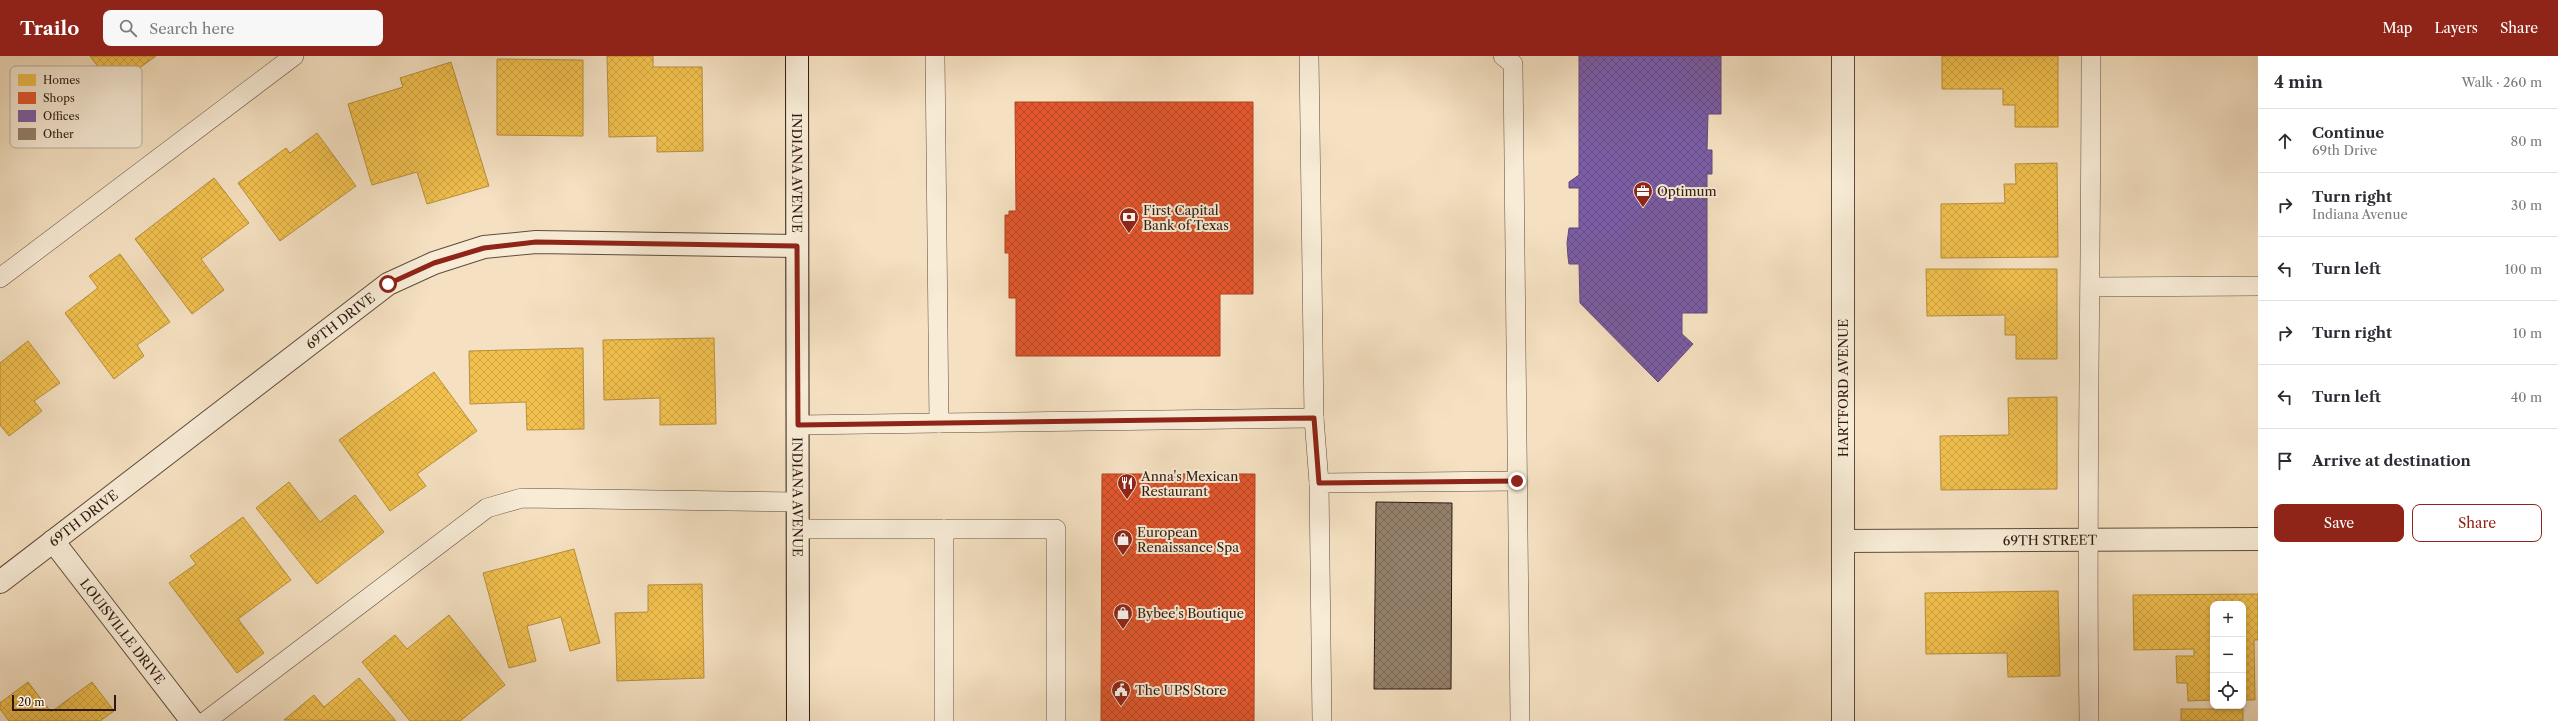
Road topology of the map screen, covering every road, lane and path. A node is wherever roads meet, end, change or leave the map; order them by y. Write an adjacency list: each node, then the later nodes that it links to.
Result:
1 (294, 56): 9 (lane)
2 (797, 56): 8 (street, INDIANA AVENUE)
3 (935, 56): 13 (lane)
4 (1309, 56): 12 (lane)
5 (1503, 56): 15 (lane)
6 (1844, 56): 23 (street, HARTFORD AVENUE)
7 (2090, 56): 11 (lane)
8 (797, 246): 14 (street, INDIANA AVENUE); 22 (street, 69TH DRIVE)
9 (0, 278)
10 (2258, 286): 11 (lane)
11 (2091, 287): 20 (lane)
12 (1314, 418): 13 (lane); 16 (lane)
13 (939, 423): 14 (lane)
14 (798, 425): 17 (street, INDIANA AVENUE)
15 (1517, 481): 16 (lane); 31 (lane)
16 (1319, 483): 30 (lane)
17 (797, 502): 18 (street, INDIANA AVENUE); 26 (lane)
18 (798, 528): 19 (lane); 27 (street, INDIANA AVENUE)
19 (944, 528): 28 (lane); 29 (lane)
20 (2087, 538): 21 (street, 69TH STREET); 23 (street, 69TH STREET); 33 (lane)
21 (2258, 539)
22 (53, 541): 24 (street, 69TH DRIVE); 25 (street, LOUISVILLE DRIVE)
23 (1843, 541): 32 (street, HARTFORD AVENUE)
24 (0, 582)
25 (192, 721)
26 (206, 721)
27 (798, 721)
28 (944, 721)
29 (1056, 721)
30 (1322, 721)
31 (1520, 721)
32 (1843, 721)
33 (2089, 721)

